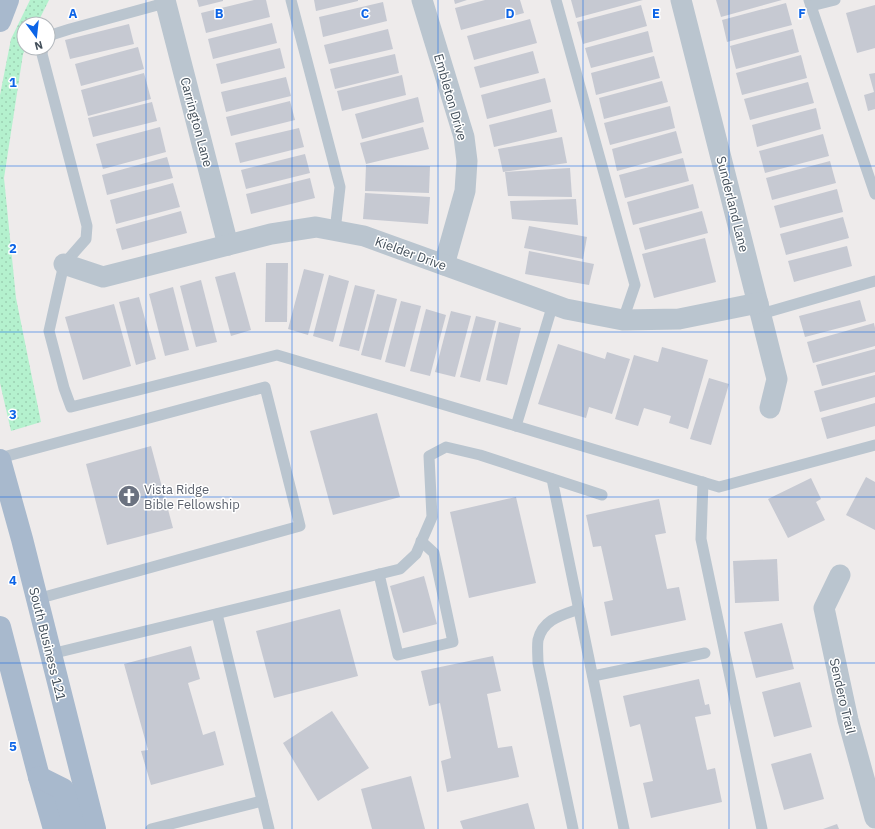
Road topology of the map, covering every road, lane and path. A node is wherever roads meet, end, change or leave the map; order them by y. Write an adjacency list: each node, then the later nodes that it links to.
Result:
1 (8, 0): 9 (main road)
2 (290, 0): 13 (lane)
3 (422, 0): 16 (street, Embleton Drive)
4 (556, 0): 20 (lane)
5 (681, 0): 19 (street, Sunderland Lane)
6 (835, 0): 8 (lane)
7 (165, 2): 10 (lane); 14 (street, Carrington Lane)
8 (810, 3): 12 (lane)
9 (0, 20)
10 (56, 33)
11 (43, 56): 15 (lane)
12 (875, 194)
13 (334, 231): 14 (street, Kielder Drive); 16 (street, Kielder Drive)
14 (228, 245): 15 (street, Kielder Drive)
15 (64, 264): 22 (lane)
16 (444, 265): 18 (street, Kielder Drive)
17 (875, 281): 19 (lane)
18 (553, 304): 20 (street, Kielder Drive); 22 (lane)
19 (759, 308): 20 (street, Kielder Drive); 21 (street, Sunderland Lane)
20 (624, 320)
21 (770, 408)
22 (516, 426): 26 (lane)
23 (875, 445): 26 (lane)
24 (0, 459): 29 (main road, South Business 121); 33 (lane)
25 (552, 479): 28 (lane); 30 (lane); 34 (lane)
26 (703, 482): 50 (lane)
27 (0, 495): 29 (main road)
28 (602, 495)
29 (14, 514): 33 (main road, South Business 121)
30 (421, 541): 31 (lane); 31 (lane)
31 (379, 574): 35 (lane)
32 (840, 575): 42 (street, Sendero Trail)
33 (36, 599): 38 (main road, South Business 121)
34 (579, 609): 39 (lane); 48 (lane)
35 (217, 614): 38 (lane); 41 (lane)
36 (0, 627): 40 (main road)
37 (705, 653): 39 (lane)
38 (51, 654): 46 (main road, South Business 121)
39 (593, 676): 49 (lane)
40 (39, 777): 44 (main road); 45 (main road)
41 (262, 801): 43 (lane); 47 (lane)
42 (875, 818)
43 (267, 828)
44 (54, 829)
45 (75, 829)
46 (95, 829)
47 (151, 829)
48 (573, 829)
49 (624, 829)
50 (762, 829)

